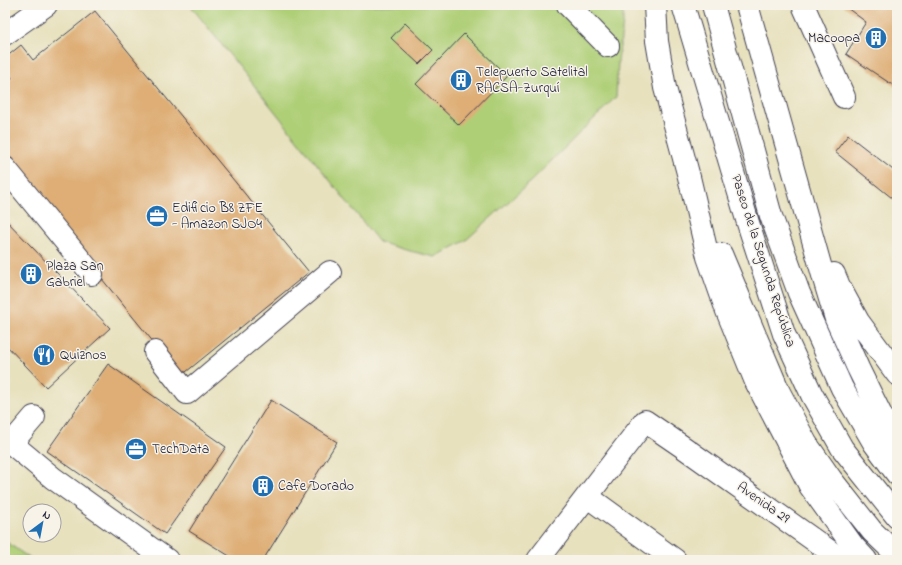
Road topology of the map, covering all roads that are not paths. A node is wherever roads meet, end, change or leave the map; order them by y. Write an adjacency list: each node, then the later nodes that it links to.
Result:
1 (46, 5): 8 (main road)
2 (568, 5): 9 (main road)
3 (655, 5): 12 (main road)
4 (684, 5): 23 (main road, Paseo de la Segunda República)
5 (713, 5): 21 (main road, Paseo de la Segunda República)
6 (747, 5): 13 (main road)
7 (803, 5): 10 (main road)
8 (5, 34)
9 (608, 46)
10 (844, 97)
11 (5, 168): 15 (main road)
12 (689, 177): 24 (main road); 29 (main road)
13 (802, 201): 17 (main road); 20 (main road)
14 (330, 272): 16 (main road)
15 (92, 274)
16 (155, 352)
17 (897, 374)
18 (34, 418): 19 (main road)
19 (8, 441): 25 (main road)
20 (897, 444)
21 (897, 474)
22 (588, 497): 26 (main road); 27 (main road); 28 (main road, Avenida 29)
23 (897, 518)
24 (897, 555)
25 (167, 560)
26 (538, 560)
27 (674, 560)
28 (842, 560)
29 (866, 560)

